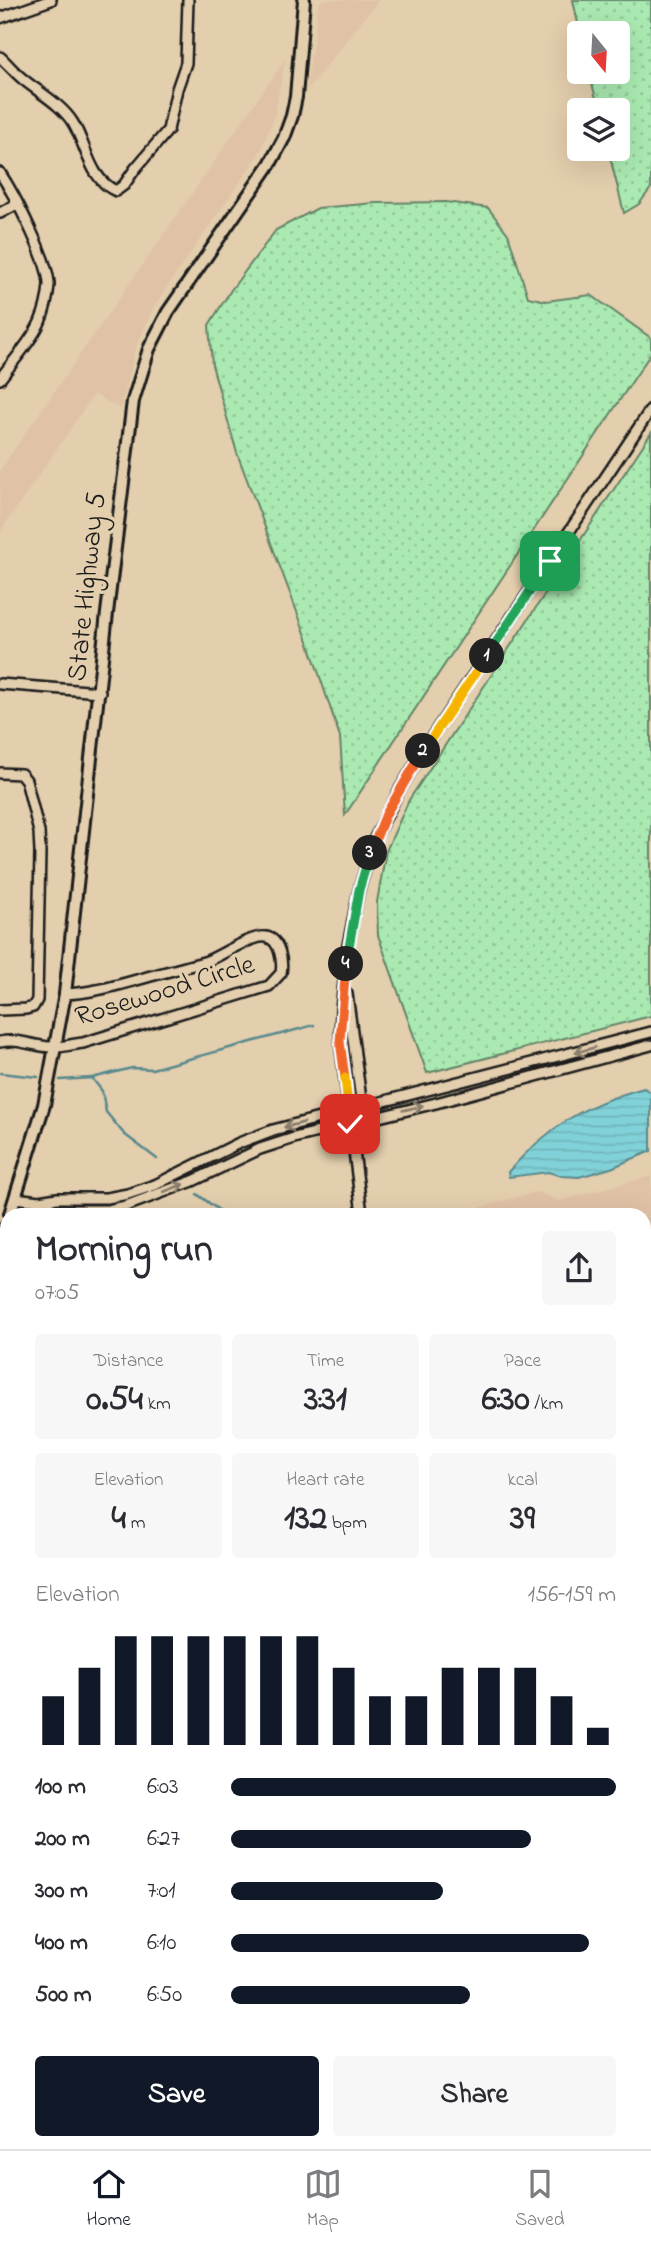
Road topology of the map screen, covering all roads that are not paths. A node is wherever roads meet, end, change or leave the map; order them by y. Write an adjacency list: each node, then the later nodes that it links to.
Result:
1 (51, 0): 4 (street)
2 (188, 0): 5 (street)
3 (304, 0): 12 (main road, State Highway 5)
4 (0, 18)
5 (0, 57)
6 (0, 173): 7 (street)
7 (17, 204): 8 (street); 9 (street)
8 (0, 213)
9 (0, 379)
10 (651, 409): 14 (street)
11 (0, 684): 12 (street)
12 (100, 692): 15 (main road, State Highway 5)
13 (0, 773): 16 (street)
14 (345, 977): 23 (street); 24 (street)
15 (65, 994): 20 (main road, State Highway 5); 20 (street, Rosewood Circle)
16 (0, 1010)
17 (651, 1032): 21 (street, one-way to 21)
18 (0, 1042): 20 (street)
19 (651, 1045): 22 (street)
20 (56, 1047): 28 (main road, State Highway 5)
21 (491, 1074): 22 (street); 23 (street)
22 (495, 1087): 25 (street, one-way to 22)
23 (362, 1107): 24 (street); 25 (street)
24 (348, 1111): 25 (street); 26 (street, one-way to 26)
25 (350, 1124): 27 (street); 33 (street)
26 (195, 1167): 27 (street); 29 (street)
27 (199, 1178): 32 (street, one-way to 27)
28 (15, 1198): 29 (street); 30 (main road, State Highway 5)
29 (39, 1201): 31 (street, one-way to 31)
30 (9, 1208)
31 (51, 1208)
32 (117, 1208)
33 (361, 1208)

